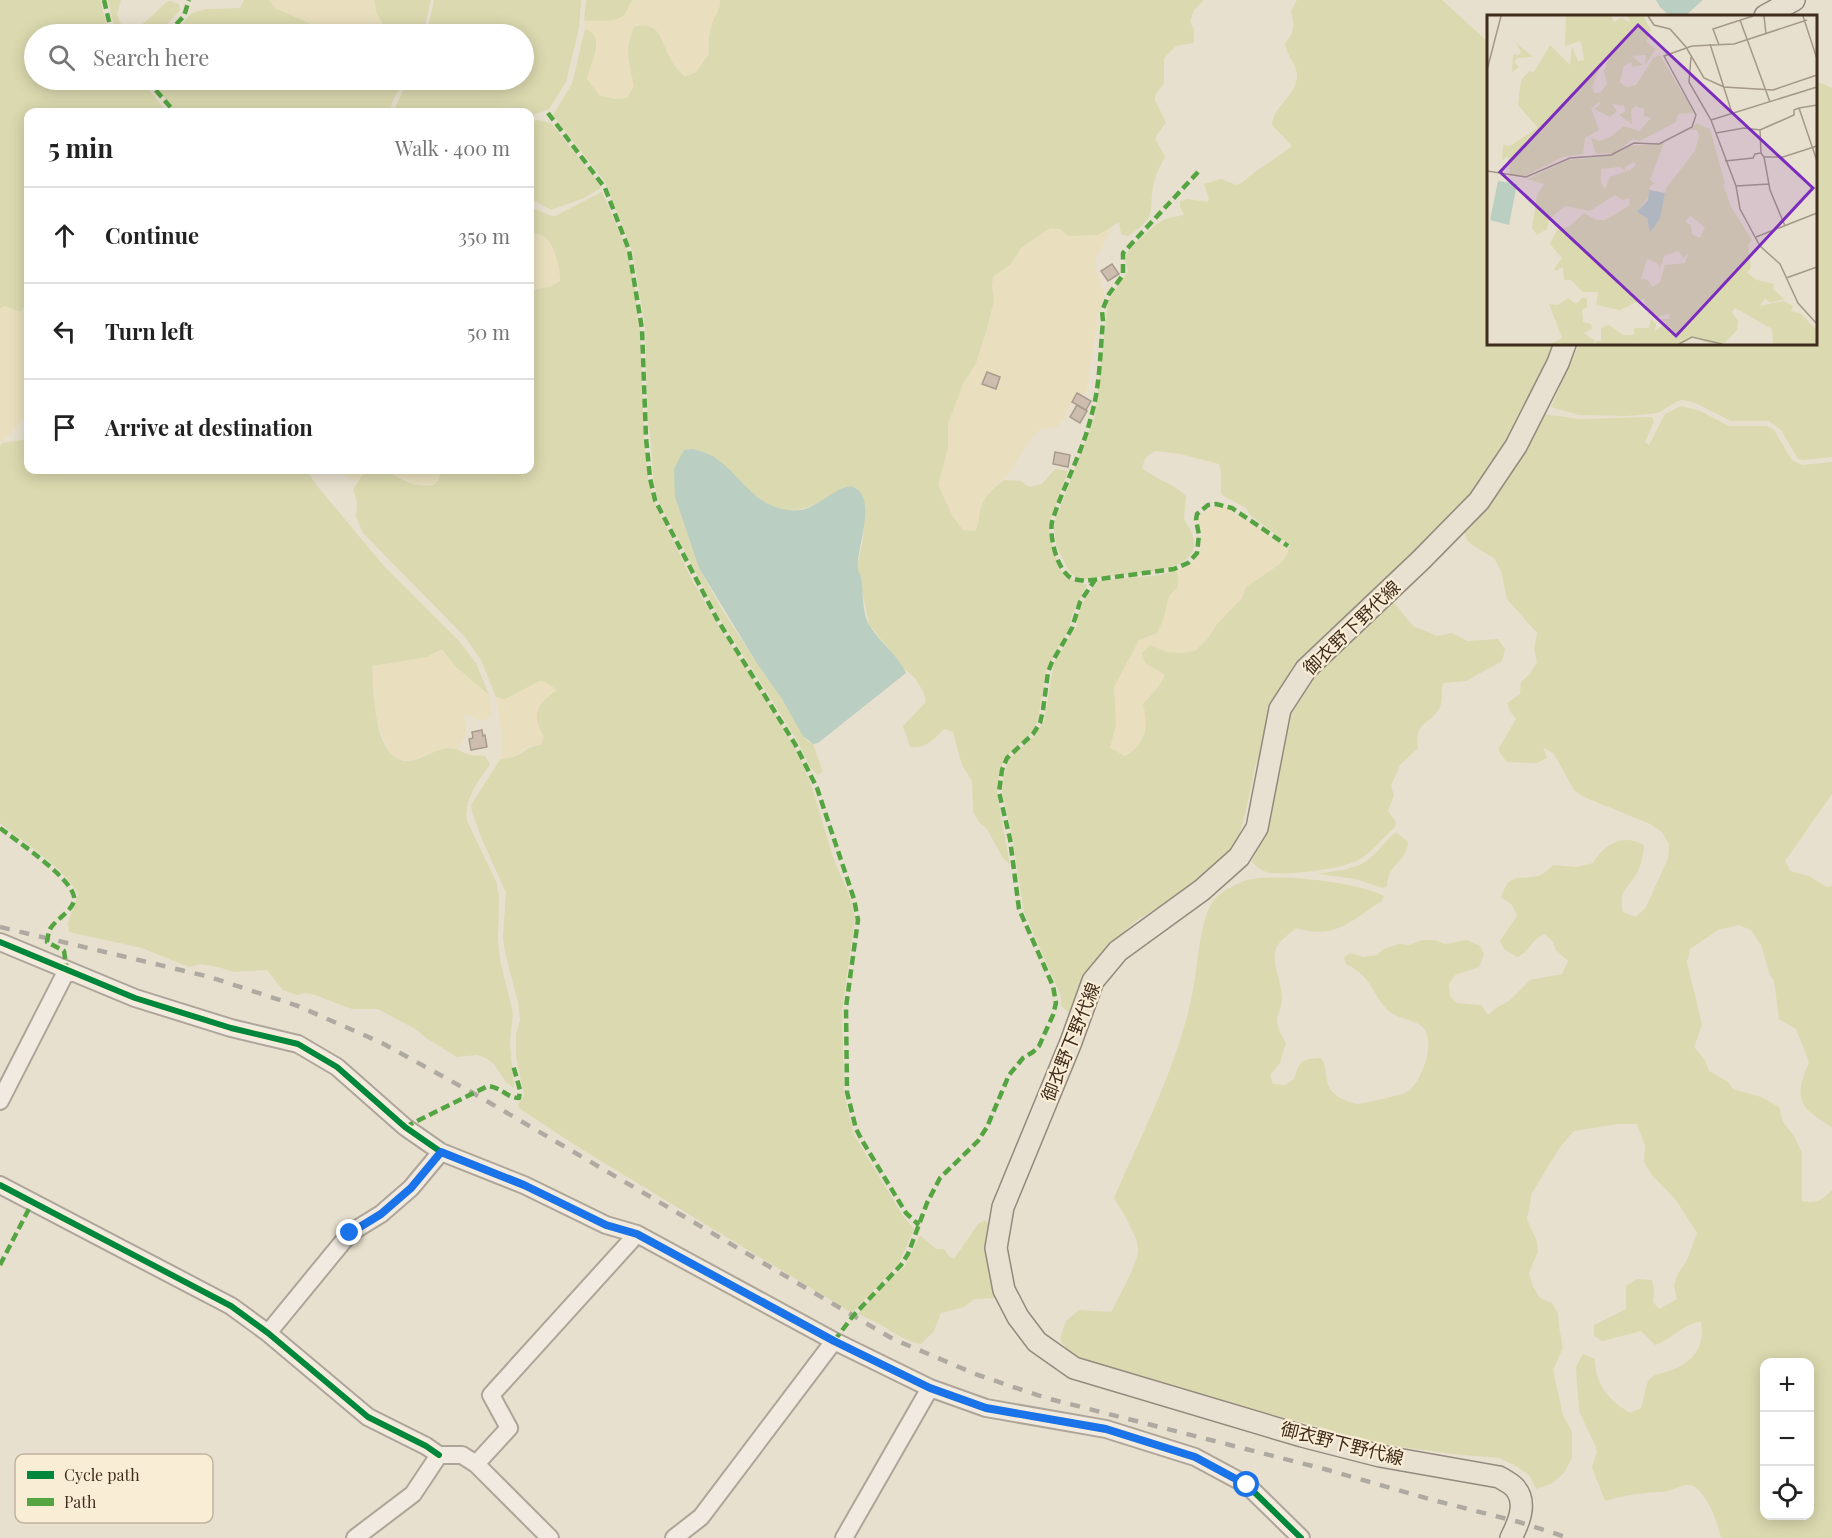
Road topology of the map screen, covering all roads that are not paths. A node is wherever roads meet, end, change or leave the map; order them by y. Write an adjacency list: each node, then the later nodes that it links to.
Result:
1 (1794, 0): 2 (main road)
2 (1767, 15)
3 (1565, 345): 20 (main road, 御衣野下野代線)
4 (0, 942): 5 (street)
5 (67, 970): 6 (street); 7 (street)
6 (0, 1101)
7 (441, 1152): 9 (street); 10 (street)
8 (0, 1185): 10 (street)
9 (637, 1234): 11 (street); 14 (street)
10 (268, 1333): 13 (street)
11 (834, 1341): 12 (street); 17 (street)
12 (930, 1388): 18 (street); 19 (street)
13 (439, 1455): 14 (street); 15 (street)
14 (476, 1464): 16 (street)
15 (355, 1538)
16 (550, 1538)
17 (674, 1538)
18 (844, 1538)
19 (1300, 1538)
20 (1511, 1538)

